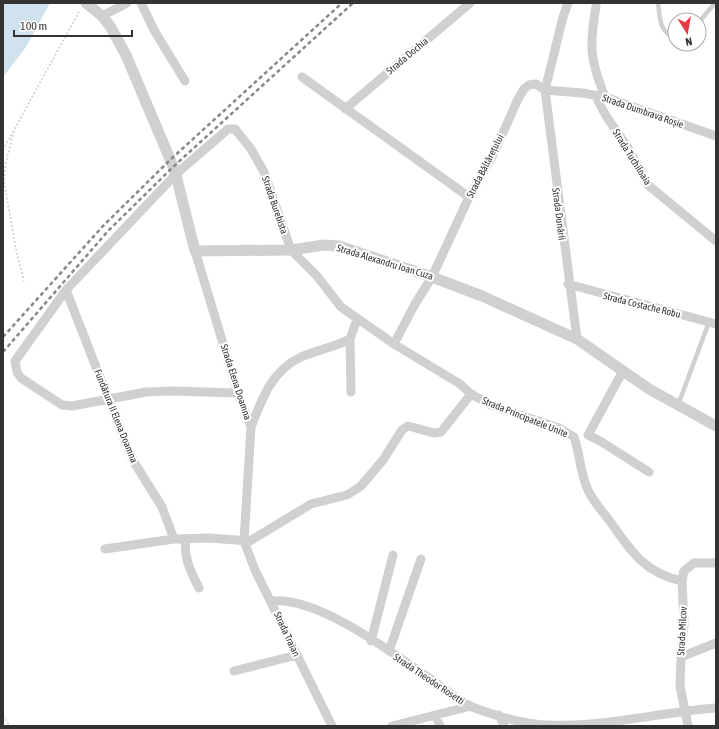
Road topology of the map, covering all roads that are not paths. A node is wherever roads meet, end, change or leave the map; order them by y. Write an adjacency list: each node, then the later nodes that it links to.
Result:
1 (127, 3): 10 (street)
2 (141, 3): 13 (street)
3 (470, 3): 17 (street, Strada Dochia)
4 (568, 3): 14 (street)
5 (658, 3): 11 (lane)
6 (714, 3): 9 (lane)
7 (83, 5): 10 (street)
8 (596, 6): 16 (street)
9 (707, 12)
10 (102, 16): 19 (street)
11 (667, 33)
12 (302, 77): 17 (street)
13 (185, 81)
14 (545, 90): 15 (street, Strada Dumbrava Roșie); 20 (street, Strada Băltărețului); 25 (street, Strada Dunării)
15 (594, 95): 16 (street, Strada Dumbrava Roșie); 21 (street, Strada Tuchiloaia)
16 (605, 97): 18 (street, Strada Dumbrava Roșie)
17 (345, 109): 20 (street)
18 (716, 136)
19 (176, 174): 22 (street); 23 (street, Strada Burebista); 26 (street)
20 (469, 197): 24 (street, Strada Băltărețului)
21 (716, 240)
22 (195, 250): 23 (street, Strada Alexandru Ioan Cuza); 34 (street, Strada Elena Doamna)
23 (291, 250): 24 (street, Strada Alexandru Ioan Cuza); 27 (street, Strada Principatele Unite)
24 (432, 277): 30 (street, Strada Alexandru Ioan Cuza); 31 (street, Strada Băltărețului)
25 (568, 284): 28 (street, Strada Costache Robu); 30 (street, Strada Dunării)
26 (66, 290): 36 (street, Fundătura II Elena Doamna); 36 (street)
27 (357, 319): 29 (street); 31 (street, Strada Principatele Unite)
28 (713, 323): 37 (lane)
29 (350, 339): 33 (street); 39 (street)
30 (577, 339): 32 (street, Strada Alexandru Ioan Cuza)
31 (394, 344): 35 (street, Strada Principatele Unite)
32 (623, 372): 37 (street, Strada Alexandru Ioan Cuza); 40 (street)
33 (351, 392)
34 (238, 393): 36 (street); 39 (street, Strada Elena Doamna)
35 (471, 394): 41 (street, Strada Principatele Unite); 45 (street)
36 (108, 399): 44 (street, Fundătura II Elena Doamna)
37 (678, 407): 38 (street, Strada Alexandru Ioan Cuza)
38 (716, 426)
39 (251, 427): 45 (street, Strada Elena Doamna)
40 (588, 435): 41 (street); 42 (street)
41 (574, 437): 50 (street, Strada Principatele Unite)
42 (649, 472)
43 (186, 538): 44 (street); 45 (street); 51 (street)
44 (174, 539): 46 (street)
45 (244, 541): 52 (street, Strada Traian)
46 (105, 549)
47 (393, 555): 53 (street)
48 (420, 559): 55 (street)
49 (716, 563): 50 (street)
50 (682, 581): 57 (street, Strada Milcov)
51 (199, 588)
52 (272, 601): 53 (street, Strada Theodor Rosetti); 56 (street, Strada Traian)
53 (371, 640): 55 (street, Strada Theodor Rosetti)
54 (716, 644): 57 (street)
55 (389, 652): 59 (street, Strada Theodor Rosetti)
56 (297, 655): 58 (street); 65 (street, Strada Traian)
57 (681, 658): 61 (street, Strada Milcov)
58 (234, 671)
59 (471, 706): 62 (street); 63 (street, Strada Theodor Rosetti)
60 (716, 708): 61 (street, Strada Theodor Rosetti)
61 (684, 710): 64 (street, Strada Theodor Rosetti); 70 (street, Strada Milcov)
62 (435, 715): 66 (street); 67 (street)
63 (499, 715): 64 (street, Strada Theodor Rosetti); 68 (street)
64 (639, 719): 69 (street)
65 (332, 726)
66 (392, 726)
67 (440, 726)
68 (504, 726)
69 (631, 726)
70 (688, 726)

